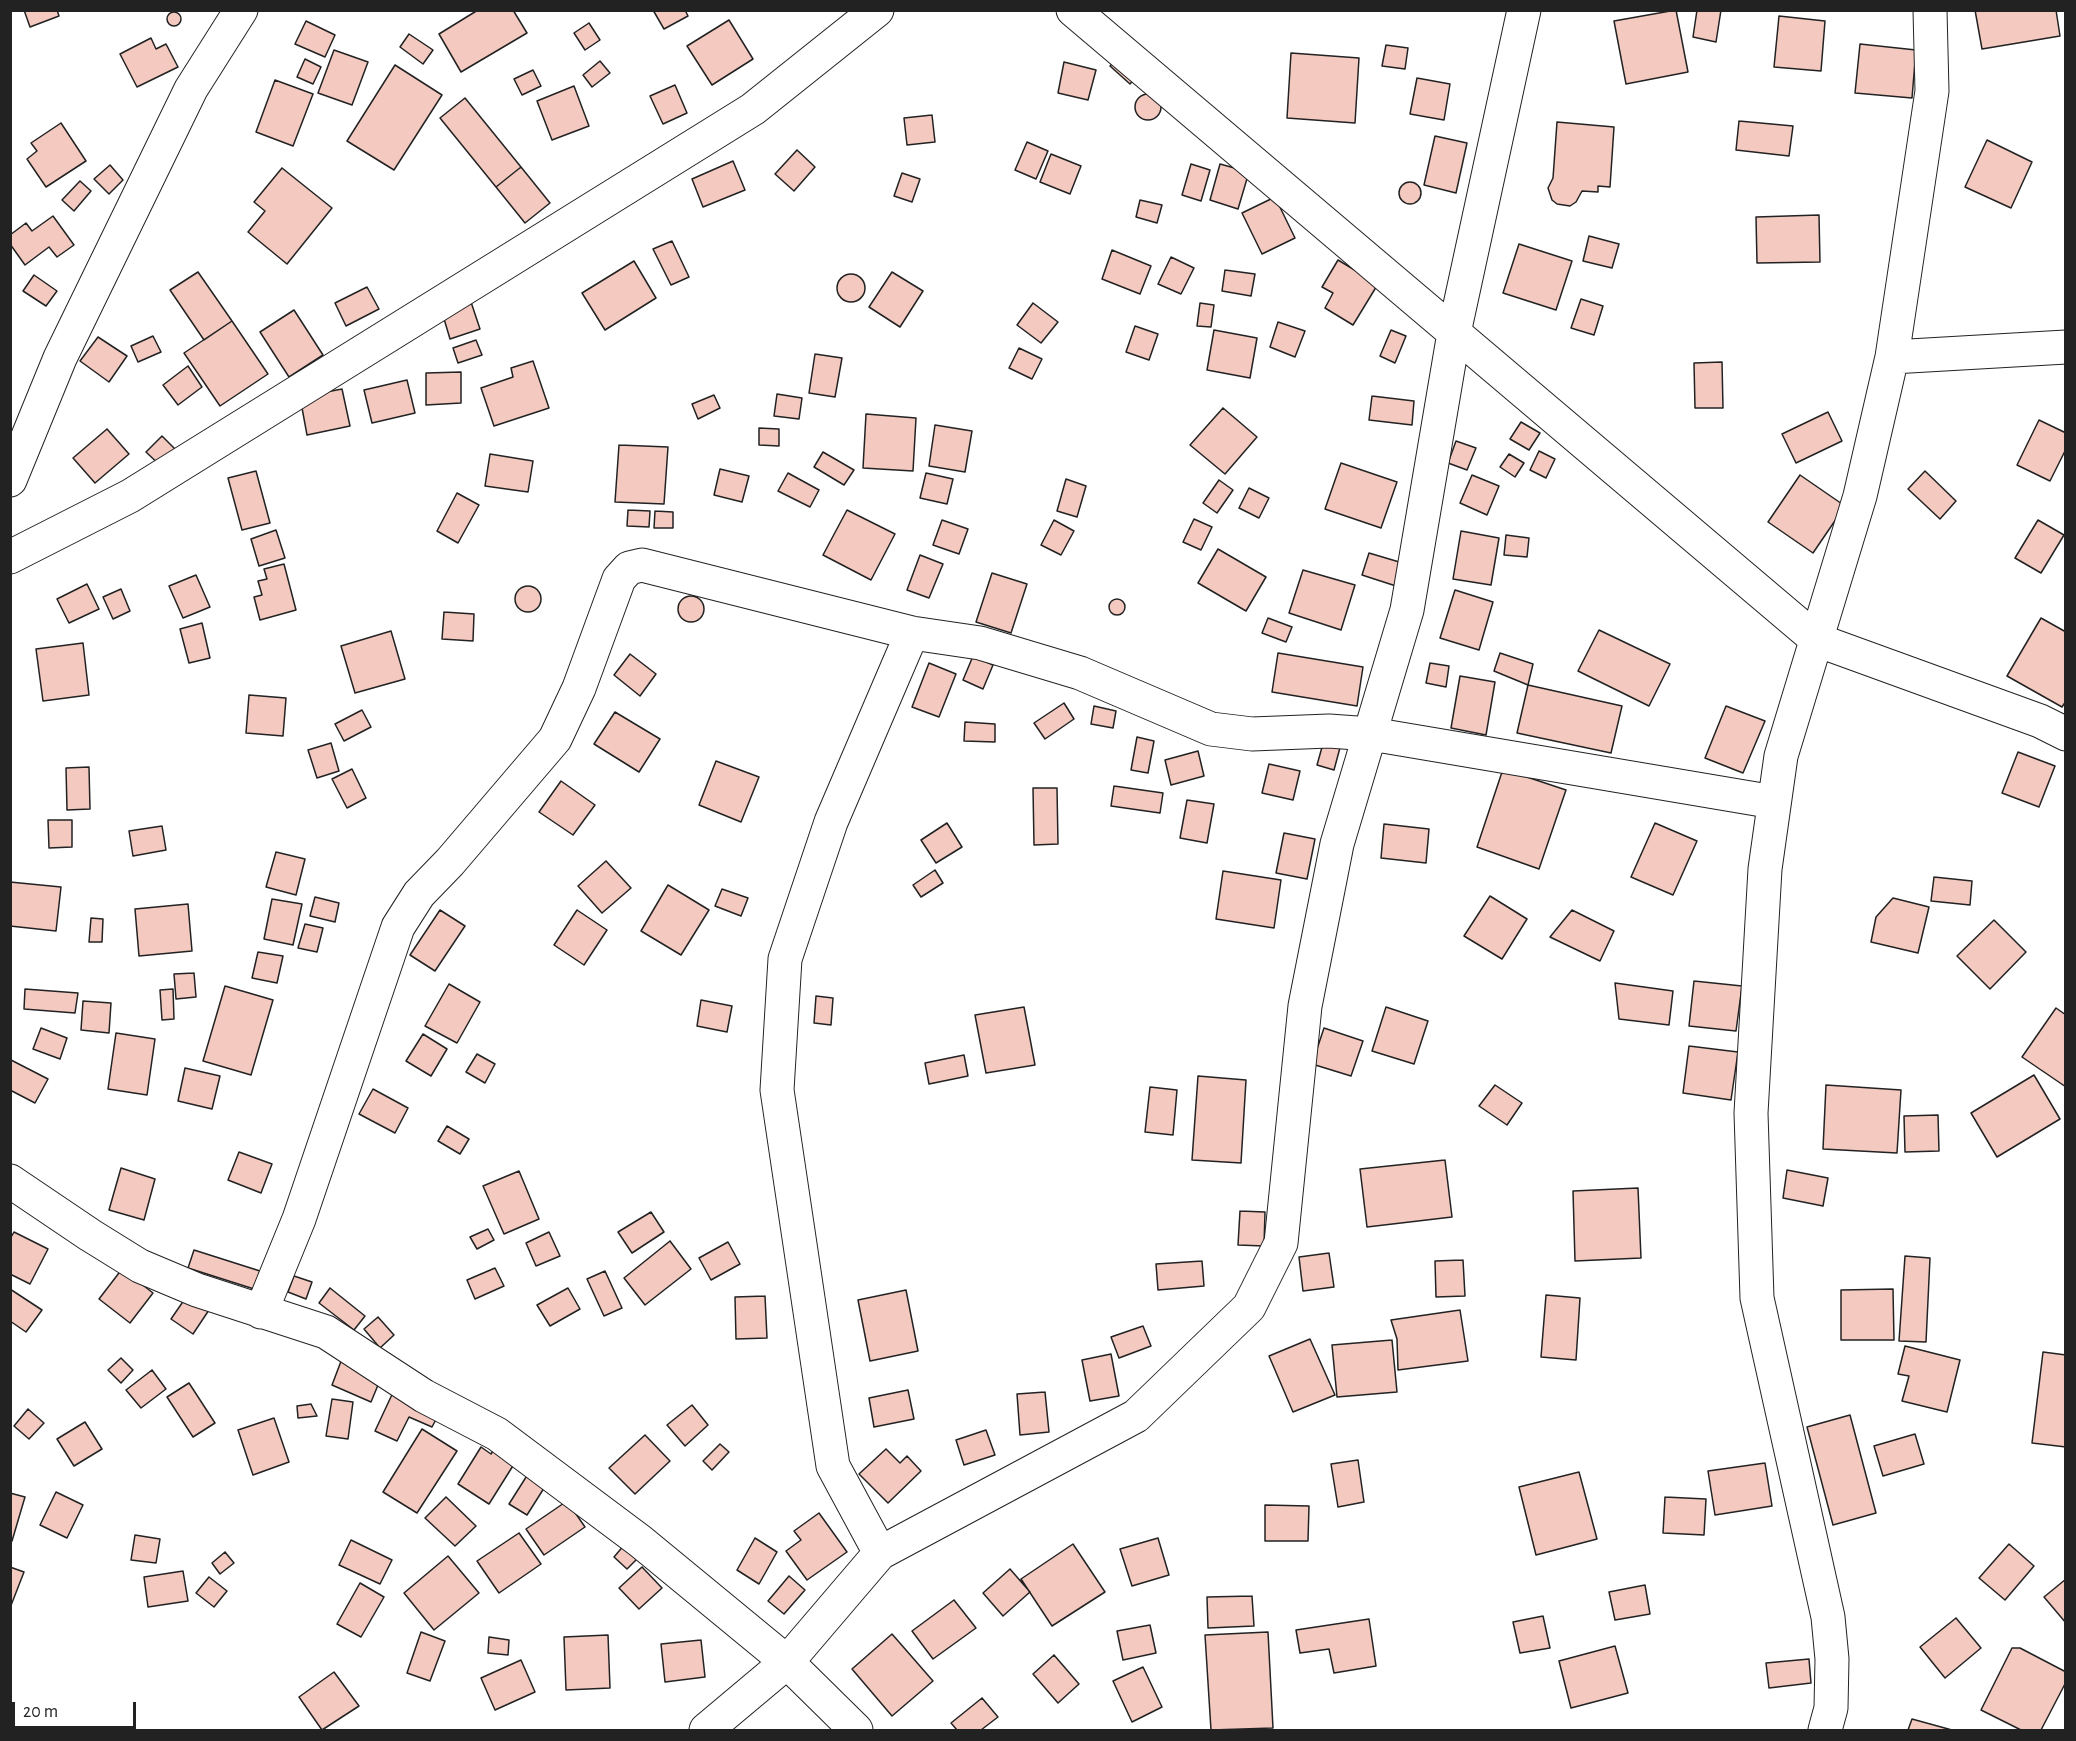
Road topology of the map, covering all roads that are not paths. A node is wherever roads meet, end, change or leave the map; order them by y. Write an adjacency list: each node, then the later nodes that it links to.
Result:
1 (241, 10): 9 (street)
2 (877, 10): 10 (street)
3 (1073, 10): 6 (street)
4 (1524, 10): 6 (street)
5 (1930, 10): 8 (street)
6 (1454, 333): 12 (street); 13 (street)
7 (2066, 347): 8 (street)
8 (1892, 357): 12 (street)
9 (10, 480)
10 (10, 557)
11 (912, 633): 13 (street); 17 (street); 18 (street)
12 (1817, 640): 14 (street); 15 (street)
13 (1371, 734): 15 (street); 18 (street)
14 (2066, 734)
15 (1774, 802): 22 (street)
16 (10, 1181): 17 (street)
17 (261, 1312): 19 (street)
18 (880, 1553): 19 (street)
19 (787, 1662): 20 (street); 21 (street)
20 (706, 1731)
21 (856, 1731)
22 (1825, 1731)

